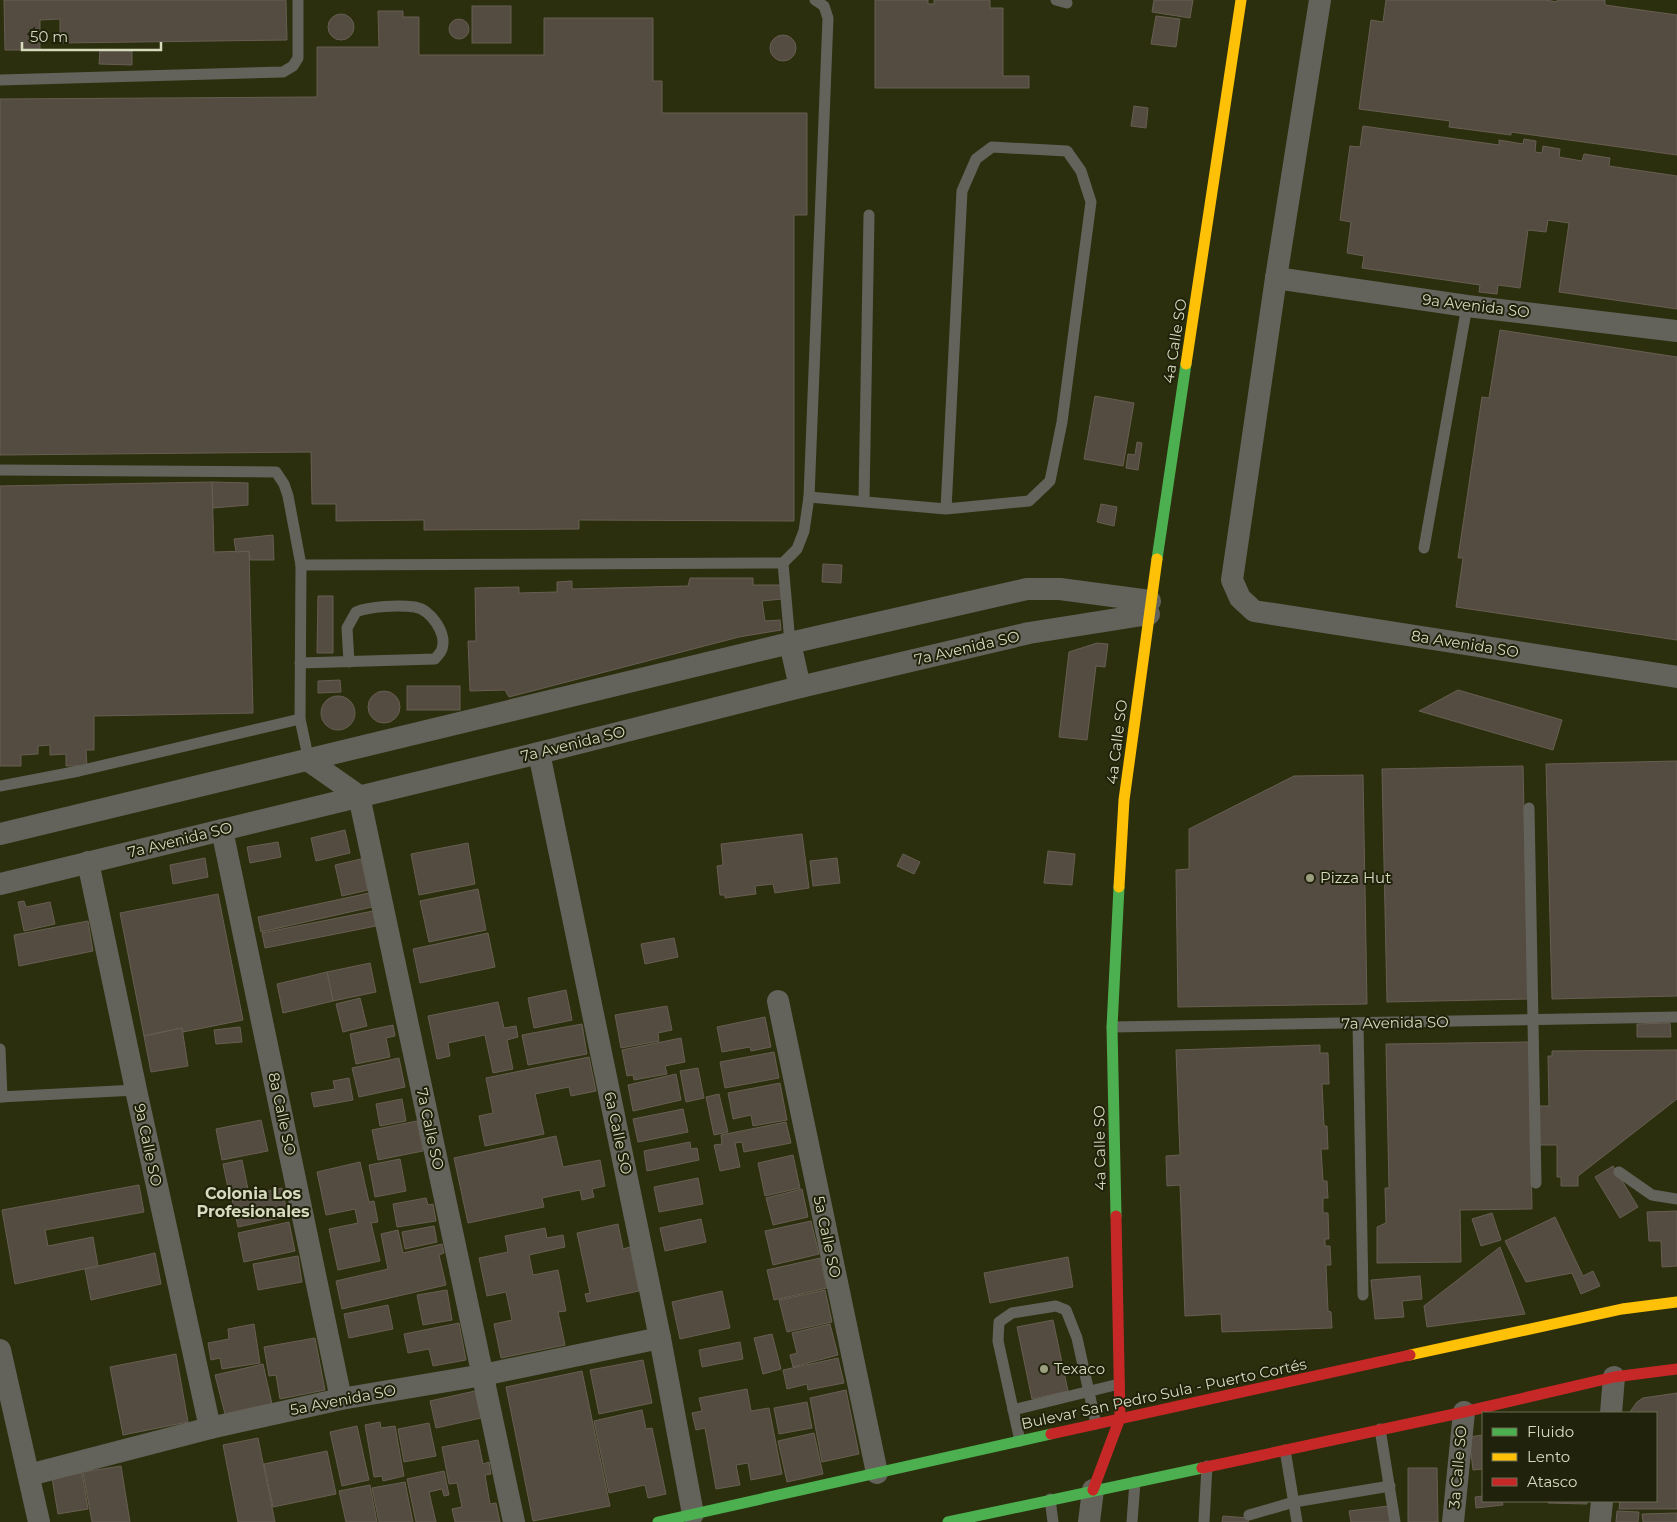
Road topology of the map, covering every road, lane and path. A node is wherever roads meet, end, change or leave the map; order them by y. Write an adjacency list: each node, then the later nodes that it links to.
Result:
1 (298, 0): 5 (lane)
2 (815, 0): 11 (lane)
3 (1241, 0): 17 (main road, 4a Calle SO)
4 (1320, 0): 7 (street)
5 (0, 80)
6 (869, 215): 12 (lane)
7 (1276, 278): 8 (street, 9a Avenida SO); 21 (street, 8a Avenida SO)
8 (1467, 306): 9 (street, 9a Avenida SO); 14 (lane)
9 (1677, 331)
10 (0, 470): 16 (lane)
11 (809, 497): 12 (lane); 15 (lane)
12 (864, 500): 13 (lane)
13 (946, 509): 13 (lane)
14 (1424, 548)
15 (783, 563): 16 (lane); 18 (lane)
16 (300, 565): 20 (lane)
17 (1150, 608): 18 (street); 22 (street, 7a Avenida SO); 37 (main road, 4a Calle SO)
18 (790, 643): 22 (street); 25 (street)
19 (349, 662): 19 (lane); 20 (lane)
20 (300, 663): 23 (lane)
21 (1677, 677)
22 (800, 687): 24 (street, 7a Avenida SO)
23 (300, 719): 25 (lane); 26 (lane)
24 (539, 753): 27 (street, 7a Avenida SO); 46 (street, 6a Calle SO)
25 (309, 761): 27 (street); 30 (street)
26 (0, 786)
27 (359, 796): 29 (street, 7a Avenida SO); 49 (street, 7a Calle SO)
28 (1529, 808): 35 (lane)
29 (222, 830): 31 (street, 7a Avenida SO); 53 (street, 8a Calle SO)
30 (0, 834)
31 (88, 862): 32 (street, 7a Avenida SO); 39 (street, 9a Calle SO)
32 (0, 884)
33 (778, 1001): 64 (street, 5a Calle SO)
34 (1677, 1017): 35 (lane, 7a Avenida SO)
35 (1534, 1020): 36 (lane, 7a Avenida SO); 42 (lane)
36 (1358, 1024): 37 (lane, 7a Avenida SO); 44 (lane)
37 (1112, 1027): 51 (main road, 4a Calle SO)
38 (0, 1049): 40 (lane)
39 (136, 1090): 40 (lane); 59 (street, 9a Calle SO)
40 (1, 1097)
41 (1620, 1172): 43 (lane)
42 (1536, 1183)
43 (1677, 1199)
44 (1363, 1295)
45 (1677, 1302): 57 (main road, Bulevar San Pedro Sula - Puerto Cortés)
46 (660, 1338): 49 (street, 5a Avenida SO); 72 (street, 6a Calle SO)
47 (0, 1350): 65 (street)
48 (1677, 1369): 50 (main road)
49 (483, 1375): 53 (street, 5a Avenida SO); 76 (street, 7a Calle SO)
50 (1614, 1377): 55 (main road); 56 (street)
51 (1119, 1384): 52 (lane); 57 (main road, 4a Calle SO)
52 (1090, 1391): 54 (lane); 54 (lane); 58 (lane)
53 (341, 1399): 59 (street, 5a Avenida SO)
54 (1013, 1410): 61 (lane)
55 (1464, 1412): 60 (main road); 85 (street, 3a Calle SO)
56 (1611, 1412)
57 (1120, 1418): 58 (main road, Bulevar San Pedro Sula - Puerto Cortés); 68 (main road, 4a Calle SO)
58 (1096, 1424): 61 (main road, Bulevar San Pedro Sula - Puerto Cortés)
59 (210, 1428): 65 (street, 5a Avenida SO)
60 (1380, 1429): 62 (main road); 67 (lane)
61 (1020, 1440): 64 (main road, Bulevar San Pedro Sula - Puerto Cortés)
62 (1285, 1449): 63 (main road); 70 (lane)
63 (1207, 1465): 66 (main road); 82 (lane)
64 (877, 1473): 72 (main road, Bulevar San Pedro Sula - Puerto Cortés)
65 (29, 1475): 75 (street)
66 (1135, 1481): 68 (main road); 81 (lane)
67 (1390, 1486): 70 (lane); 84 (lane)
68 (1094, 1490): 69 (main road); 80 (street)
69 (1050, 1499): 74 (main road); 79 (lane)
70 (1294, 1502): 73 (lane); 83 (lane)
71 (1602, 1502): 86 (street)
72 (694, 1514): 77 (main road, Bulevar San Pedro Sula - Puerto Cortés)
73 (1249, 1515)
74 (982, 1518): 78 (main road)
75 (39, 1522)
76 (514, 1522)
77 (658, 1522)
78 (948, 1522)
79 (1053, 1522)
80 (1089, 1522)
81 (1132, 1522)
82 (1204, 1522)
83 (1296, 1522)
84 (1395, 1522)
85 (1453, 1522)
86 (1600, 1522)

